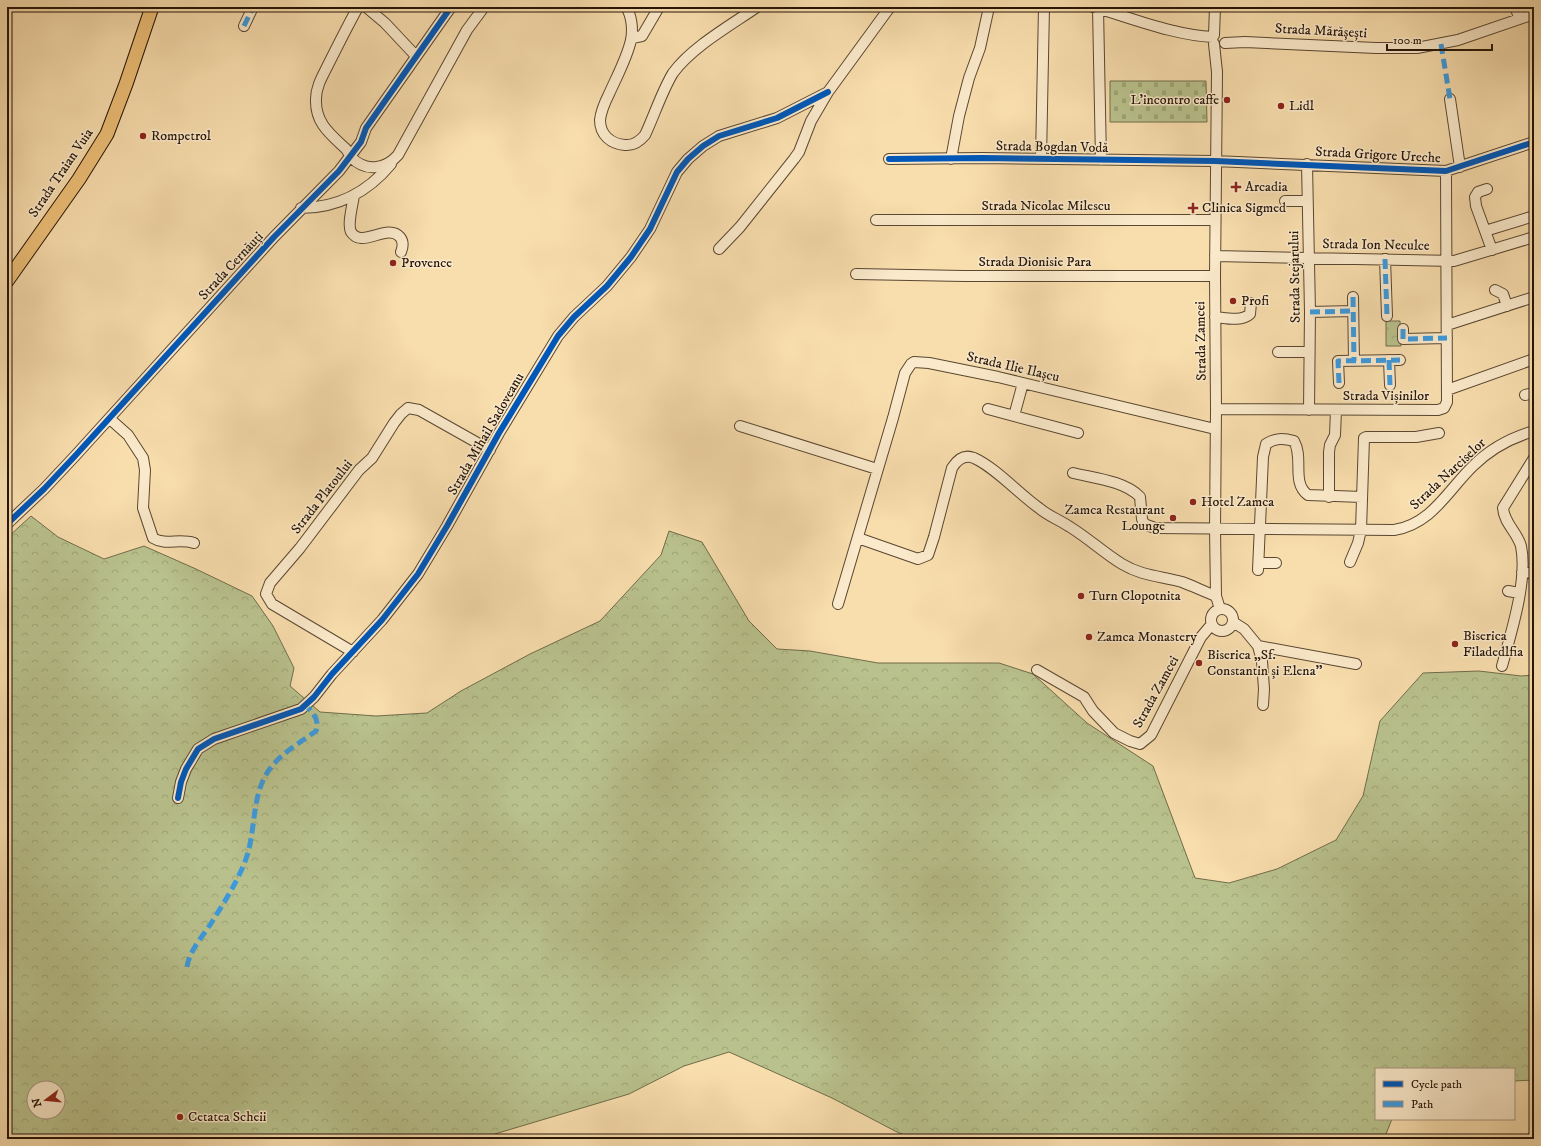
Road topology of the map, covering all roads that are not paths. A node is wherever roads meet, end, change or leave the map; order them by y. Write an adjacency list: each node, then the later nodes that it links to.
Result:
1 (152, 7): 55 (main road, Strada Traian Vuia)
2 (253, 7): 18 (street)
3 (358, 7): 26 (street)
4 (366, 7): 21 (street)
5 (451, 7): 21 (street, Strada Cernăuți)
6 (484, 7): 24 (street)
7 (626, 7): 19 (street)
8 (660, 7): 19 (street)
9 (757, 7): 19 (street)
10 (890, 7): 22 (street, Strada Mihail Sadoveanu)
11 (989, 7): 28 (street)
12 (1044, 7): 29 (street)
13 (1096, 7): 20 (street, Strada Mărășești); 31 (street)
14 (1515, 7): 17 (street)
15 (1215, 11): 20 (street, Strada Zamcei)
16 (1534, 14): 17 (street, Strada Mărășești)
17 (1520, 19): 20 (street, Strada Mărășești)
18 (244, 26)
19 (632, 38)
20 (1218, 40): 32 (street, Strada Zamcei)
21 (416, 56): 26 (street, Strada Cernăuți)
22 (828, 92): 46 (street, Strada Mihail Sadoveanu); 89 (street, Strada Mihail Sadoveanu)
23 (1450, 99): 34 (street)
24 (405, 140): 26 (street); 30 (street)
25 (1534, 142): 34 (street, Strada Grigore Ureche)
26 (350, 153): 30 (street); 40 (street, Strada Cernăuți)
27 (889, 159): 28 (street, Strada Bogdan Vodă)
28 (951, 159): 29 (street, Strada Bogdan Vodă)
29 (1041, 159): 31 (street, Strada Bogdan Vodă)
30 (394, 160): 37 (street)
31 (1101, 160): 32 (street, Strada Bogdan Vodă)
32 (1216, 161): 33 (street, Strada Grigore Ureche); 43 (street, Strada Zamcei)
33 (1307, 164): 35 (street, Strada Grigore Ureche); 39 (street, Strada Stejarului)
34 (1460, 167): 35 (street, Strada Grigore Ureche)
35 (1446, 171): 52 (street)
36 (1487, 189): 44 (street)
37 (354, 195): 40 (street); 48 (street)
38 (1285, 201): 39 (street)
39 (1307, 201): 50 (street, Strada Stejarului)
40 (301, 208): 83 (street, Strada Cernăuți)
41 (1534, 216): 44 (street)
42 (876, 220): 43 (street, Strada Nicolae Milescu)
43 (1215, 220): 49 (street, Strada Zamcei)
44 (1486, 231): 47 (street)
45 (1534, 237): 47 (street, Strada Ion Neculce)
46 (720, 250)
47 (1492, 250): 52 (street, Strada Ion Neculce)
48 (401, 252)
49 (1215, 256): 50 (street, Strada Ion Neculce); 54 (street, Strada Zamcei)
50 (1308, 258): 51 (street, Strada Ion Neculce); 62 (street, Strada Stejarului)
51 (1385, 260): 52 (street, Strada Ion Neculce); 63 (street)
52 (1448, 261): 65 (street)
53 (856, 274): 54 (street, Strada Dionisie Para)
54 (1214, 276): 64 (street, Strada Zamcei)
55 (7, 281)
56 (1495, 290): 60 (street)
57 (1353, 297): 61 (street)
58 (1534, 297): 60 (street)
59 (1251, 302): 64 (street)
60 (1507, 306): 65 (street)
61 (1353, 311): 62 (street); 73 (street)
62 (1310, 312): 69 (street, Strada Stejarului)
63 (1387, 316)
64 (1215, 317): 79 (street, Strada Zamcei)
65 (1447, 325): 67 (street)
66 (1403, 329): 67 (street)
67 (1447, 338): 77 (street)
68 (1278, 352): 69 (street)
69 (1309, 352): 80 (street, Strada Stejarului)
70 (1534, 359): 77 (street, Strada Vișinilor)
71 (1389, 360): 72 (street); 73 (street); 76 (street)
72 (1400, 360)
73 (1354, 361): 75 (street)
74 (1023, 383): 82 (street); 85 (street, Strada Ilie Ilașcu); 91 (street, Strada Ilie Ilașcu)
75 (1339, 383)
76 (1390, 385)
77 (1447, 390): 81 (street, Strada Vișinilor)
78 (988, 409): 82 (street)
79 (1216, 409): 80 (street, Strada Vișinilor); 85 (street, Strada Zamcei)
80 (1309, 410): 81 (street, Strada Vișinilor)
81 (1336, 410): 93 (street)
82 (1014, 416): 88 (street)
83 (110, 418): 95 (street, Strada Cernăuți); 100 (street)
84 (740, 426): 91 (street)
85 (1215, 429): 96 (street, Strada Zamcei)
86 (1534, 431): 98 (street, Strada Narciselor)
87 (1439, 432): 94 (street)
88 (1078, 433)
89 (490, 450): 113 (street, Strada Mihail Sadoveanu); 113 (street, Strada Platoului)
90 (1534, 458): 103 (street)
91 (878, 470): 99 (street, Strada Ilie Ilașcu)
92 (1073, 473): 96 (street, Strada Narciselor)
93 (1329, 497): 94 (street); 97 (street)
94 (1362, 497): 98 (street)
95 (7, 524)
96 (1215, 528): 97 (street, Strada Narciselor); 107 (street, Strada Zamcei)
97 (1260, 529): 98 (street, Strada Narciselor); 102 (street)
98 (1361, 530): 101 (street)
99 (858, 538): 107 (street); 108 (street, Strada Ilie Ilașcu)
100 (194, 543)
101 (1350, 562)
102 (1276, 563)
103 (1522, 572): 104 (street); 106 (street)
104 (1534, 573)
105 (1508, 591): 106 (street)
106 (1519, 594): 115 (street)
107 (1216, 596): 109 (street, Strada Zamcei)
108 (838, 604)
109 (1220, 609): 110 (street); 111 (street)
110 (1233, 622): 111 (street); 112 (street)
111 (1212, 624): 116 (street, Strada Zamcei)
112 (1258, 646): 114 (street); 117 (street)
113 (353, 652): 118 (street, Strada Mihail Sadoveanu)
114 (1356, 664)
115 (1502, 666)
116 (1037, 670)
117 (1263, 704)
118 (178, 798)
119 (1534, 1138): 120 (street)
120 (1530, 1139)

